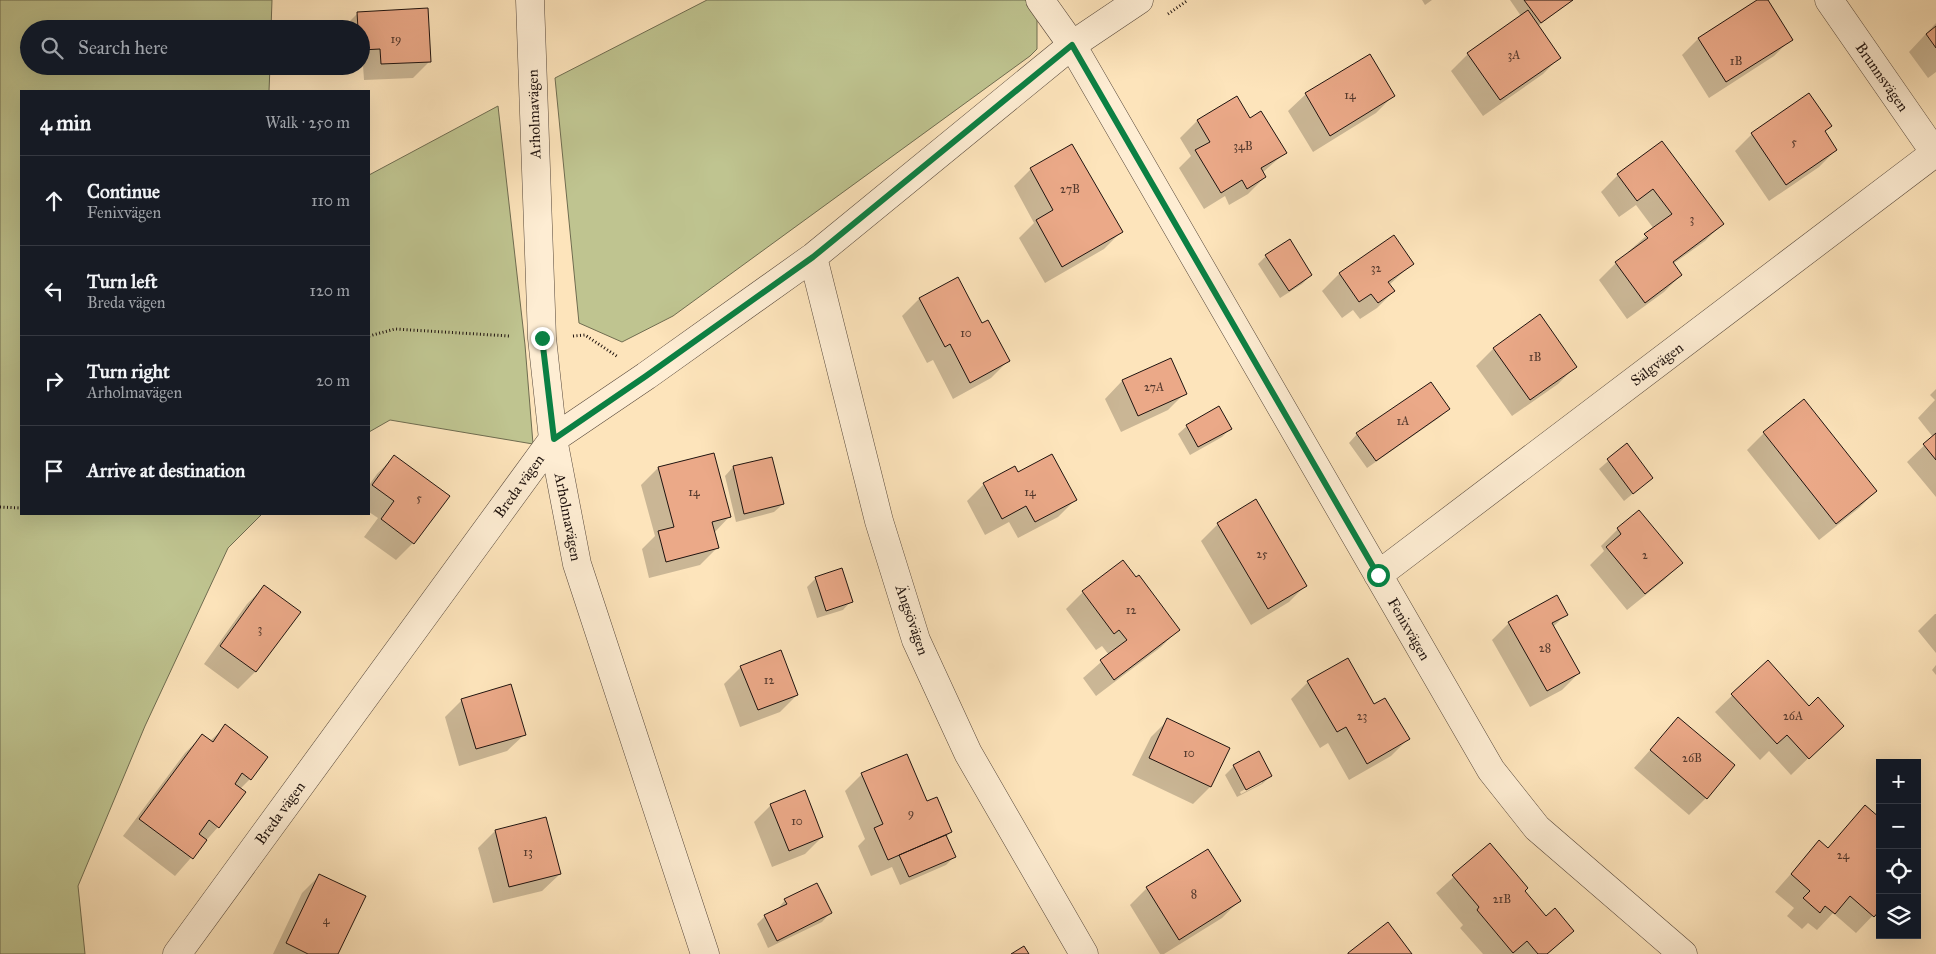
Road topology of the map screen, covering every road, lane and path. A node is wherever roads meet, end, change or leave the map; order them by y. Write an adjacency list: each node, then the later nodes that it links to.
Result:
1 (530, 0): 8 (street, Arholmavägen)
2 (1040, 0): 5 (street, Fenixvägen)
3 (1139, 0): 5 (street, Breda vägen)
4 (1829, 0): 6 (street, Brunnsvägen)
5 (1072, 45): 7 (street, Breda vägen); 11 (street, Fenixvägen)
6 (1935, 153): 11 (street, Sälgvägen)
7 (813, 257): 8 (street, Breda vägen); 14 (street, Ängsövägen)
8 (554, 439): 12 (street, Breda vägen); 13 (street, Arholmavägen)
9 (0, 507): 10 (path)
10 (20, 508)
11 (1378, 575): 15 (street, Fenixvägen)
12 (177, 954)
13 (705, 954)
14 (1084, 954)
15 (1683, 954)

